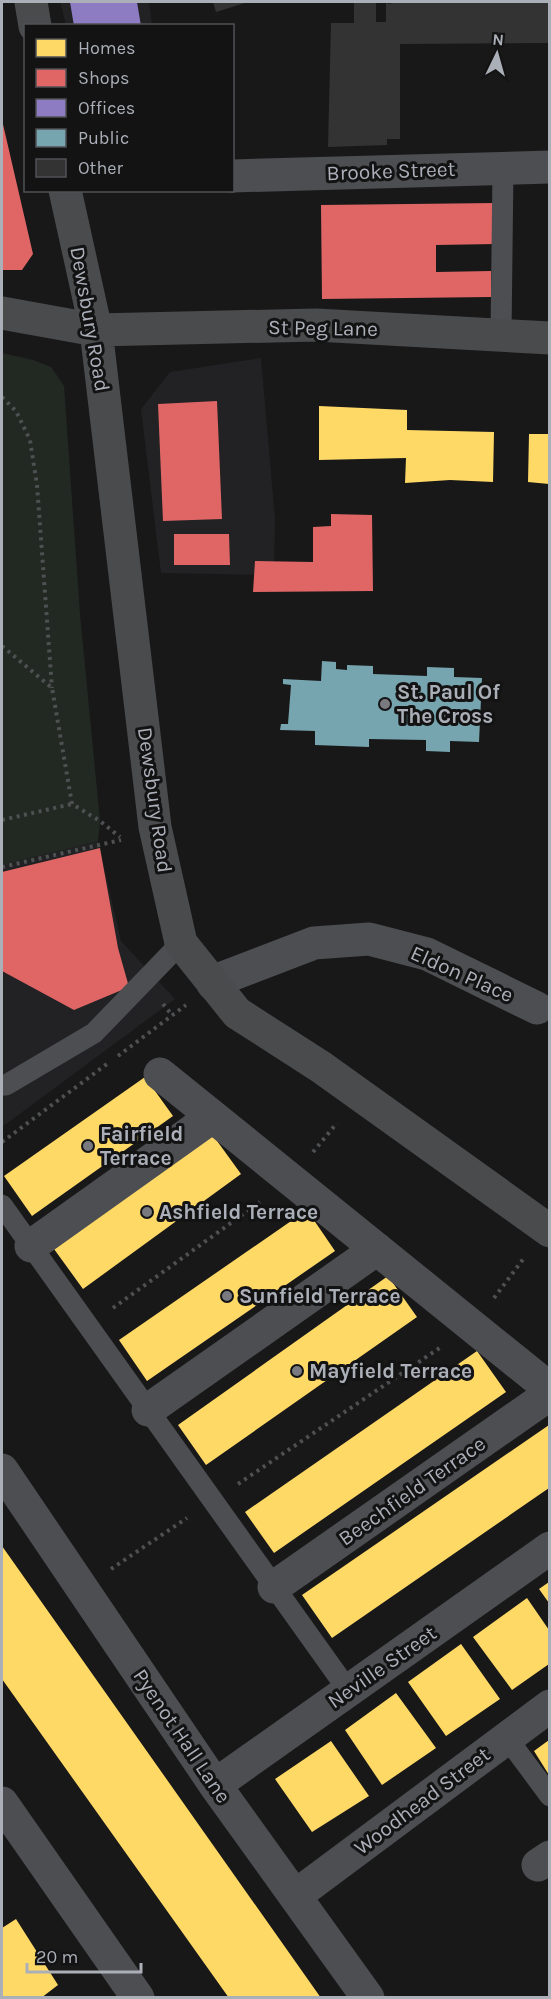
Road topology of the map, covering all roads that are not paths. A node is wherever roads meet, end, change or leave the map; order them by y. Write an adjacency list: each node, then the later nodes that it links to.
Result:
1 (31, 2): 2 (main road)
2 (35, 24)
3 (549, 167): 4 (street, Brooke Street)
4 (503, 168): 5 (street, Brooke Street); 9 (lane)
5 (234, 176)
6 (65, 192): 8 (main road, Dewsbury Road)
7 (2, 313): 8 (main road, St Peg Lane)
8 (96, 330): 9 (main road, St Peg Lane); 11 (main road, Dewsbury Road)
9 (501, 335): 10 (main road, St Peg Lane)
10 (549, 338)
11 (181, 943): 12 (main road, Dewsbury Road); 15 (lane)
12 (213, 984): 13 (street, Eldon Place); 18 (main road, Dewsbury Road)
13 (537, 1008)
14 (160, 1074): 16 (street)
15 (2, 1085)
16 (212, 1117): 19 (street); 20 (street)
17 (2, 1205): 19 (lane)
18 (548, 1230)
19 (31, 1246): 23 (lane)
20 (377, 1249): 21 (street); 23 (street)
21 (549, 1389)
22 (549, 1394): 26 (street, Beechfield Terrace)
23 (148, 1410): 26 (lane)
24 (2, 1470): 30 (street, Pyenot Hall Lane)
25 (549, 1548): 27 (street, Neville Street)
26 (274, 1587): 27 (lane)
27 (348, 1690): 30 (street, Neville Street)
28 (549, 1706): 29 (street, Woodhead Street)
29 (507, 1738): 31 (lane); 33 (street, Woodhead Street)
30 (215, 1785): 33 (street, Pyenot Hall Lane)
31 (549, 1796)
32 (2, 1803): 34 (street)
33 (295, 1896): 35 (street, Pyenot Hall Lane)
34 (138, 1998)
35 (368, 1998)

